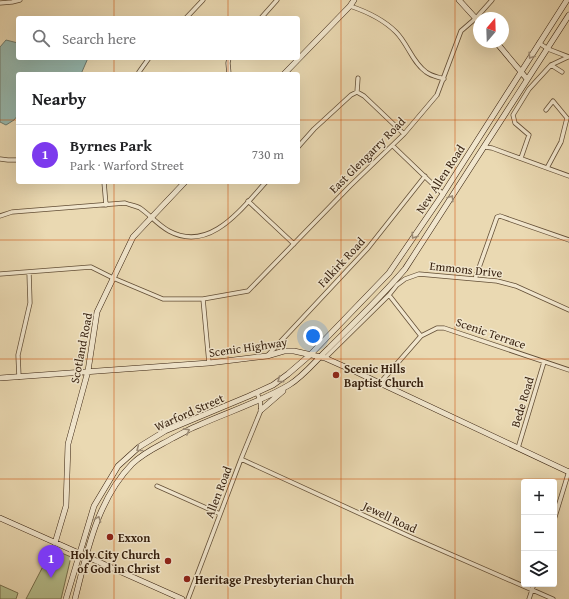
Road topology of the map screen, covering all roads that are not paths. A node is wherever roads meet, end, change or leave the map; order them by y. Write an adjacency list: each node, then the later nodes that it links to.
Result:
1 (20, 0): 8 (street)
2 (203, 0): 13 (street)
3 (277, 0): 14 (street)
4 (354, 0): 9 (main road)
5 (459, 0): 11 (main road)
6 (492, 0): 10 (street, East Glengarry Road)
7 (567, 0): 16 (main road, New Allen Road)
8 (0, 3)
9 (350, 6): 20 (main road); 31 (street)
10 (484, 12)
11 (473, 15)
12 (569, 15): 18 (main road, New Allen Road)
13 (188, 16)
14 (262, 16)
15 (473, 23): 31 (street, East Glengarry Road)
16 (540, 43): 18 (street); 25 (main road, New Allen Road, one-way to 25)
17 (501, 48): 25 (main road)
18 (548, 49): 19 (street); 32 (main road, New Allen Road)
19 (569, 57): 24 (street)
20 (300, 58)
21 (148, 60): 26 (street)
22 (229, 60): 27 (street)
23 (298, 60): 28 (main road)
24 (551, 65): 29 (street); 40 (street)
25 (521, 71): 32 (main road); 49 (main road, New Allen Road)
26 (141, 72)
27 (229, 72)
28 (286, 72)
29 (562, 72)
30 (358, 78): 33 (street)
31 (444, 79): 36 (street, East Glengarry Road)
32 (528, 79): 39 (main road, New Allen Road)
33 (357, 92): 36 (street); 37 (street)
34 (546, 110): 35 (street)
35 (568, 117): 43 (street)
36 (404, 134): 38 (street, East Glengarry Road)
37 (300, 145)
38 (393, 146): 44 (street); 55 (street, East Glengarry Road)
39 (485, 147): 40 (street); 66 (main road, New Allen Road, one-way to 39)
40 (520, 158): 43 (street)
41 (0, 159): 42 (street)
42 (16, 160)
43 (547, 168): 45 (street)
44 (425, 176): 49 (street); 65 (street, Falkirk Road)
45 (569, 176)
46 (104, 184): 51 (street)
47 (183, 184): 53 (main road, Scotland Road)
48 (264, 184): 50 (street)
49 (443, 194): 64 (main road, New Allen Road, one-way to 64)
50 (248, 201): 53 (street); 55 (street)
51 (106, 205): 52 (street); 53 (street)
52 (0, 216)
53 (151, 218): 58 (main road, Scotland Road)
54 (569, 240): 59 (street)
55 (294, 244): 61 (street, East Glengarry Road)
56 (29, 272): 57 (street); 58 (street); 71 (street)
57 (0, 274)
58 (112, 278): 61 (street); 70 (main road, Scotland Road)
59 (475, 279): 60 (street, Emmons Drive); 62 (street, Emmons Drive)
60 (388, 295): 63 (street); 66 (street)
61 (203, 299): 68 (street)
62 (569, 310)
63 (421, 336): 67 (street, Scenic Terrace); 73 (street, Scenic Terrace)
64 (310, 354): 65 (main road, Scenic Highway); 66 (main road, Scenic Highway); 75 (main road, Warford Street, one-way to 75)
65 (267, 356): 68 (main road, Scenic Highway)
66 (322, 358): 73 (main road, Scenic Highway); 74 (main road, Warford Street)
67 (544, 362): 69 (street, Scenic Terrace); 78 (street, Bede Road)
68 (209, 363): 70 (main road, Scenic Highway)
69 (569, 370)
70 (88, 371): 71 (main road, Scenic Highway); 85 (main road, Scotland Road)
71 (19, 377): 72 (main road, Scenic Highway)
72 (0, 378)
73 (380, 383): 78 (main road, Scenic Highway)
74 (290, 384): 76 (main road, Warford Street); 77 (main road)
75 (256, 393): 76 (street, Allen Road); 86 (main road, Warford Street, one-way to 86)
76 (260, 400): 77 (street, Allen Road); 87 (main road, Warford Street, one-way to 76)
77 (261, 410): 79 (street, Allen Road)
78 (518, 448): 80 (main road, Scenic Highway)
79 (241, 459): 82 (street, Allen Road); 89 (street, Jewell Road)
80 (569, 472): 83 (street)
81 (158, 486): 82 (street)
82 (220, 514): 93 (street, Allen Road)
83 (556, 515)
84 (0, 518): 85 (main road)
85 (55, 543): 86 (main road)
86 (79, 553): 87 (main road); 90 (main road, Warford Street)
87 (86, 556): 91 (main road, Warford Street); 92 (main road)
88 (533, 587): 89 (street)
89 (532, 591): 94 (street); 95 (street, Jewell Road)
90 (66, 599)
91 (75, 599)
92 (182, 599)
93 (188, 599)
94 (529, 599)
95 (553, 599)

